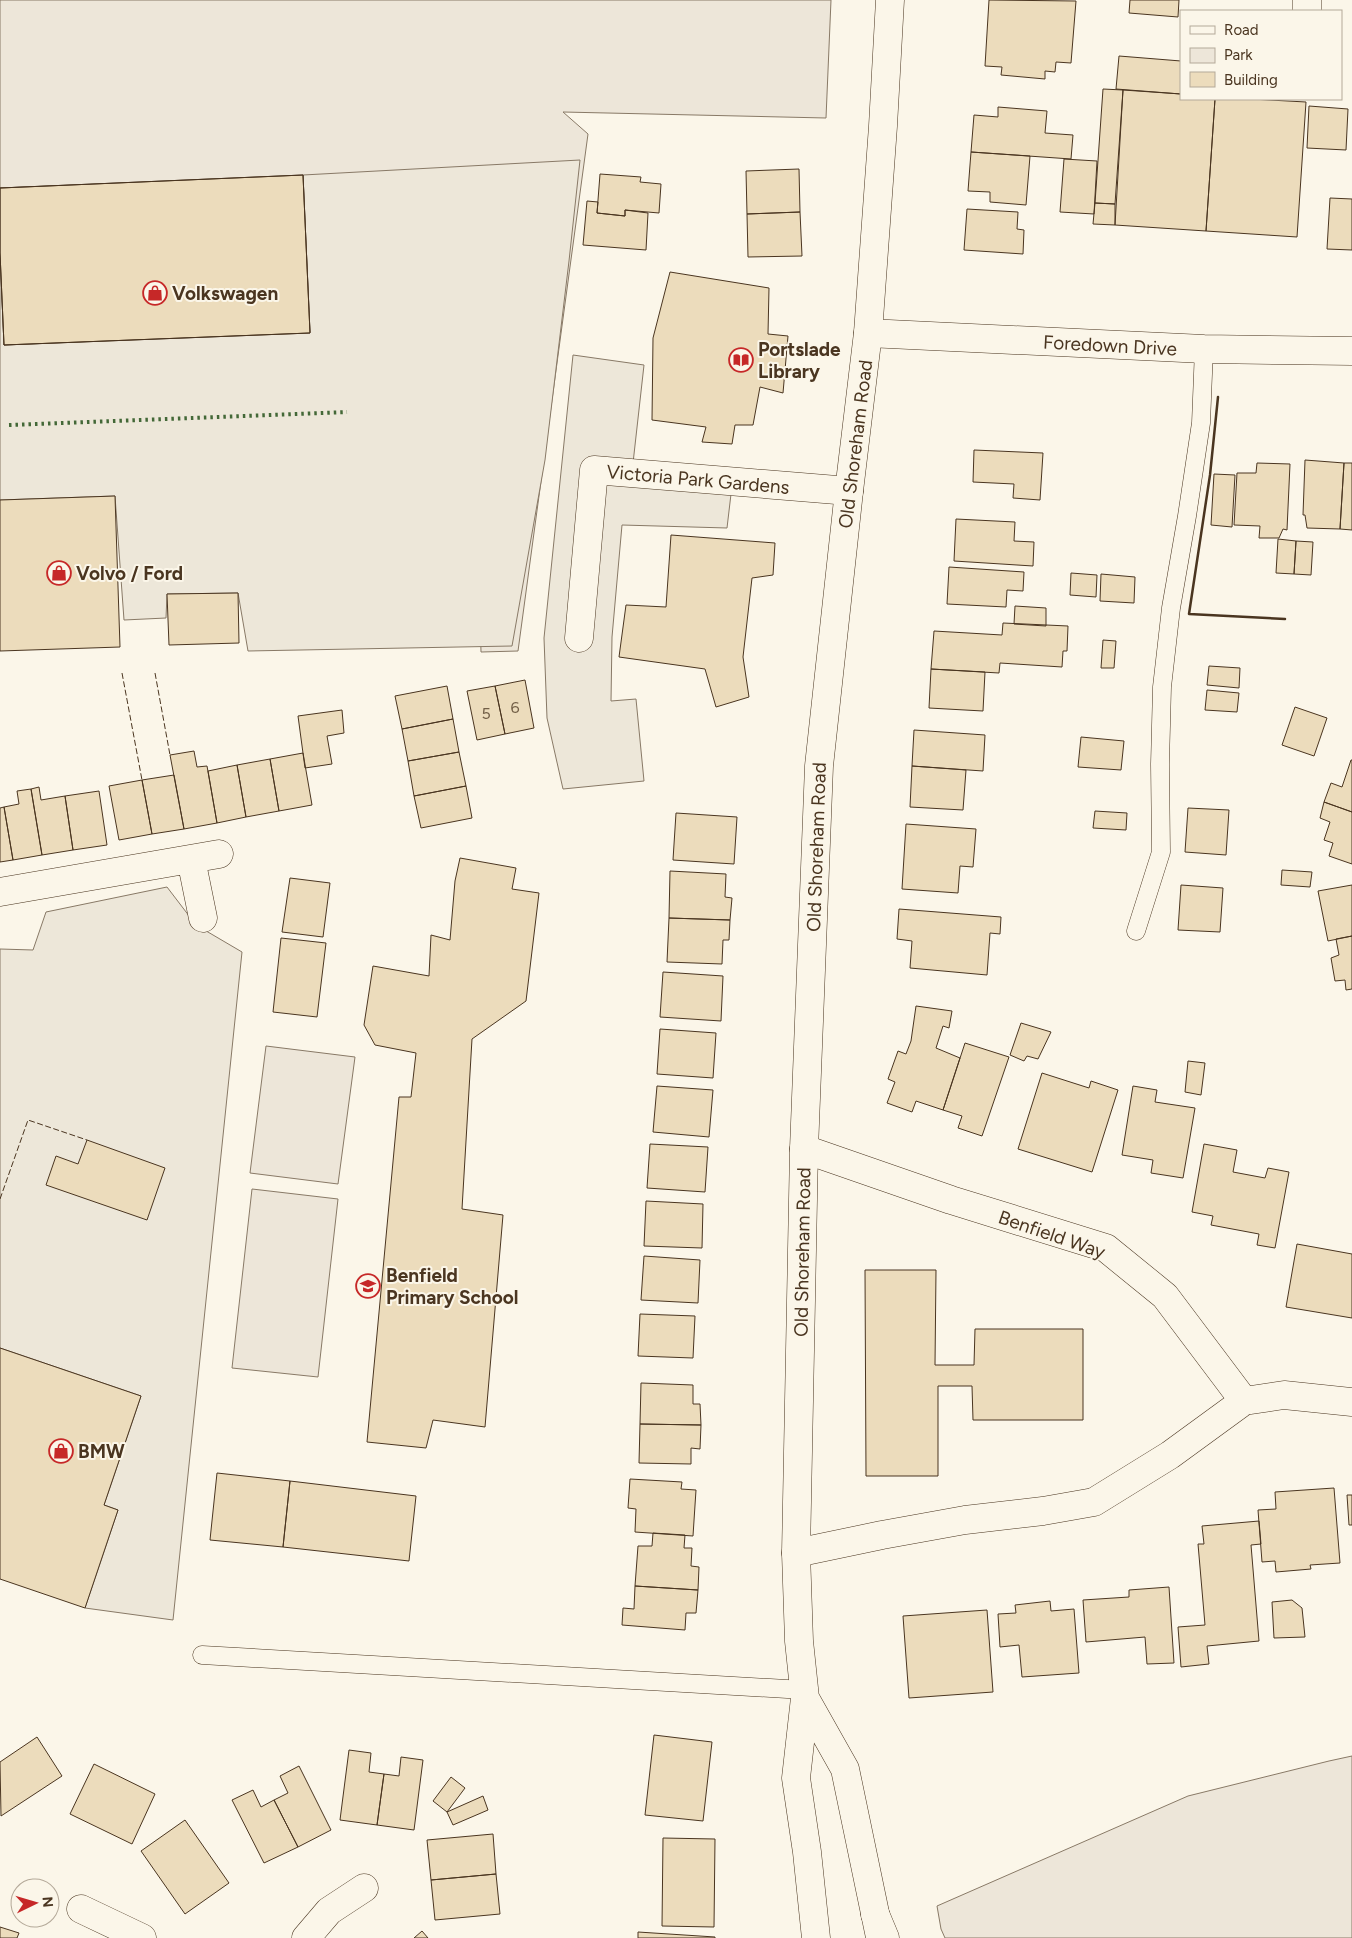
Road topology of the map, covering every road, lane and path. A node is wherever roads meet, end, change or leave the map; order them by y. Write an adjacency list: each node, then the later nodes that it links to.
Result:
1 (890, 0): 2 (street, Old Shoreham Road)
2 (868, 334): 3 (street, Foredown Drive); 5 (street, Old Shoreham Road)
3 (1204, 349): 4 (street, Foredown Drive); 11 (lane)
4 (1352, 352)
5 (849, 491): 6 (street, Victoria Park Gardens); 12 (street, Old Shoreham Road)
6 (579, 638)
7 (219, 854): 8 (street)
8 (191, 859): 9 (street); 10 (street)
9 (0, 892)
10 (203, 918)
11 (1136, 931)
12 (804, 1149): 13 (street, Benfield Way); 15 (street, Old Shoreham Road)
13 (1244, 1400): 14 (street); 15 (street)
14 (1352, 1402)
15 (796, 1553): 17 (street, Old Shoreham Road)
16 (202, 1655): 17 (lane)
17 (804, 1694): 20 (street, Old Shoreham Road); 23 (street, Old Shoreham Road)
18 (364, 1888): 22 (street)
19 (81, 1909): 21 (street)
20 (880, 1930)
21 (142, 1938)
22 (306, 1938)
23 (816, 1938)

